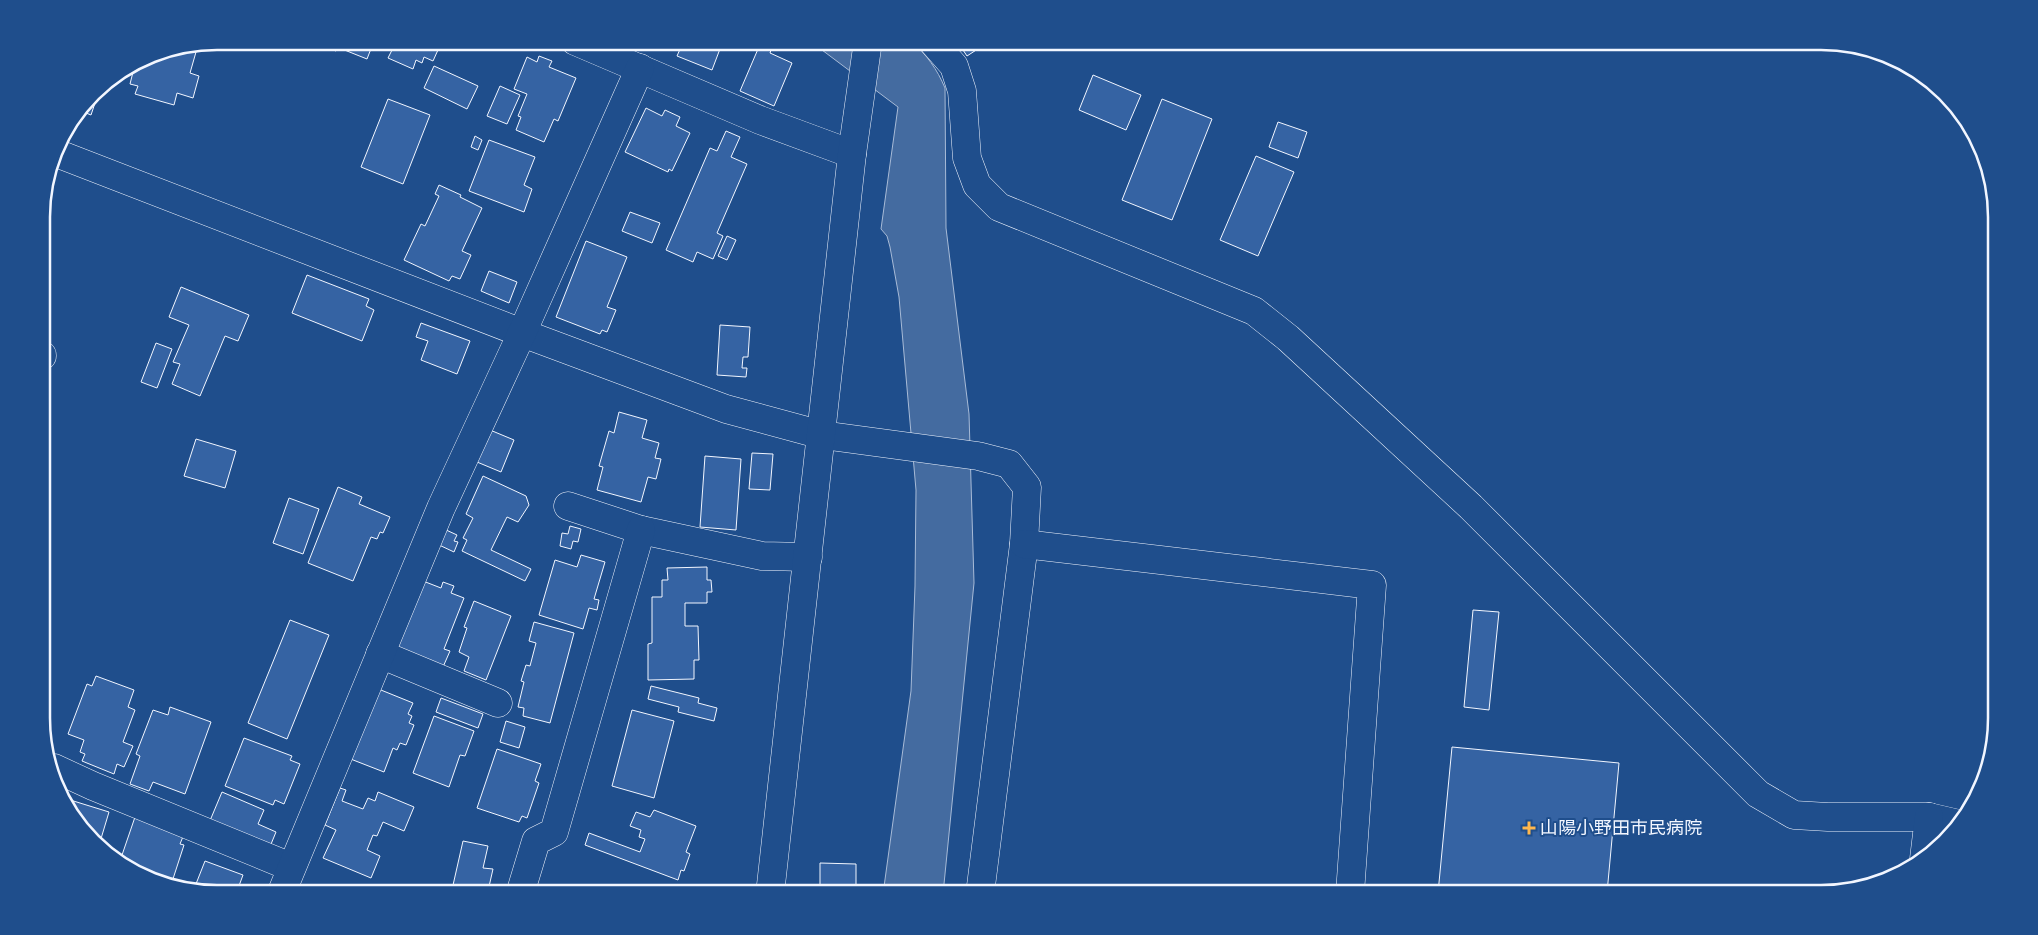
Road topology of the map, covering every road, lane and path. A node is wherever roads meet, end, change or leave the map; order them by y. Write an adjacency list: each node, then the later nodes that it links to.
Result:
1 (597, 50): 4 (street)
2 (867, 50): 5 (street)
3 (940, 50): 16 (street)
4 (640, 68): 5 (street); 7 (street)
5 (852, 154): 8 (street)
6 (62, 155): 7 (street)
7 (522, 333): 8 (street); 13 (street)
8 (822, 435): 11 (street); 12 (street)
9 (568, 506): 10 (street)
10 (641, 530): 12 (street); 21 (street)
11 (1024, 544): 23 (street); 24 (street)
12 (808, 557): 22 (street)
13 (380, 654): 14 (street); 19 (street)
14 (498, 703)
15 (59, 770): 19 (street)
16 (1929, 817): 17 (street); 18 (street)
17 (1951, 822)
18 (1925, 848)
19 (291, 867): 20 (street)
20 (284, 885)
21 (523, 885)
22 (771, 885)
23 (981, 885)
24 (1351, 885)

